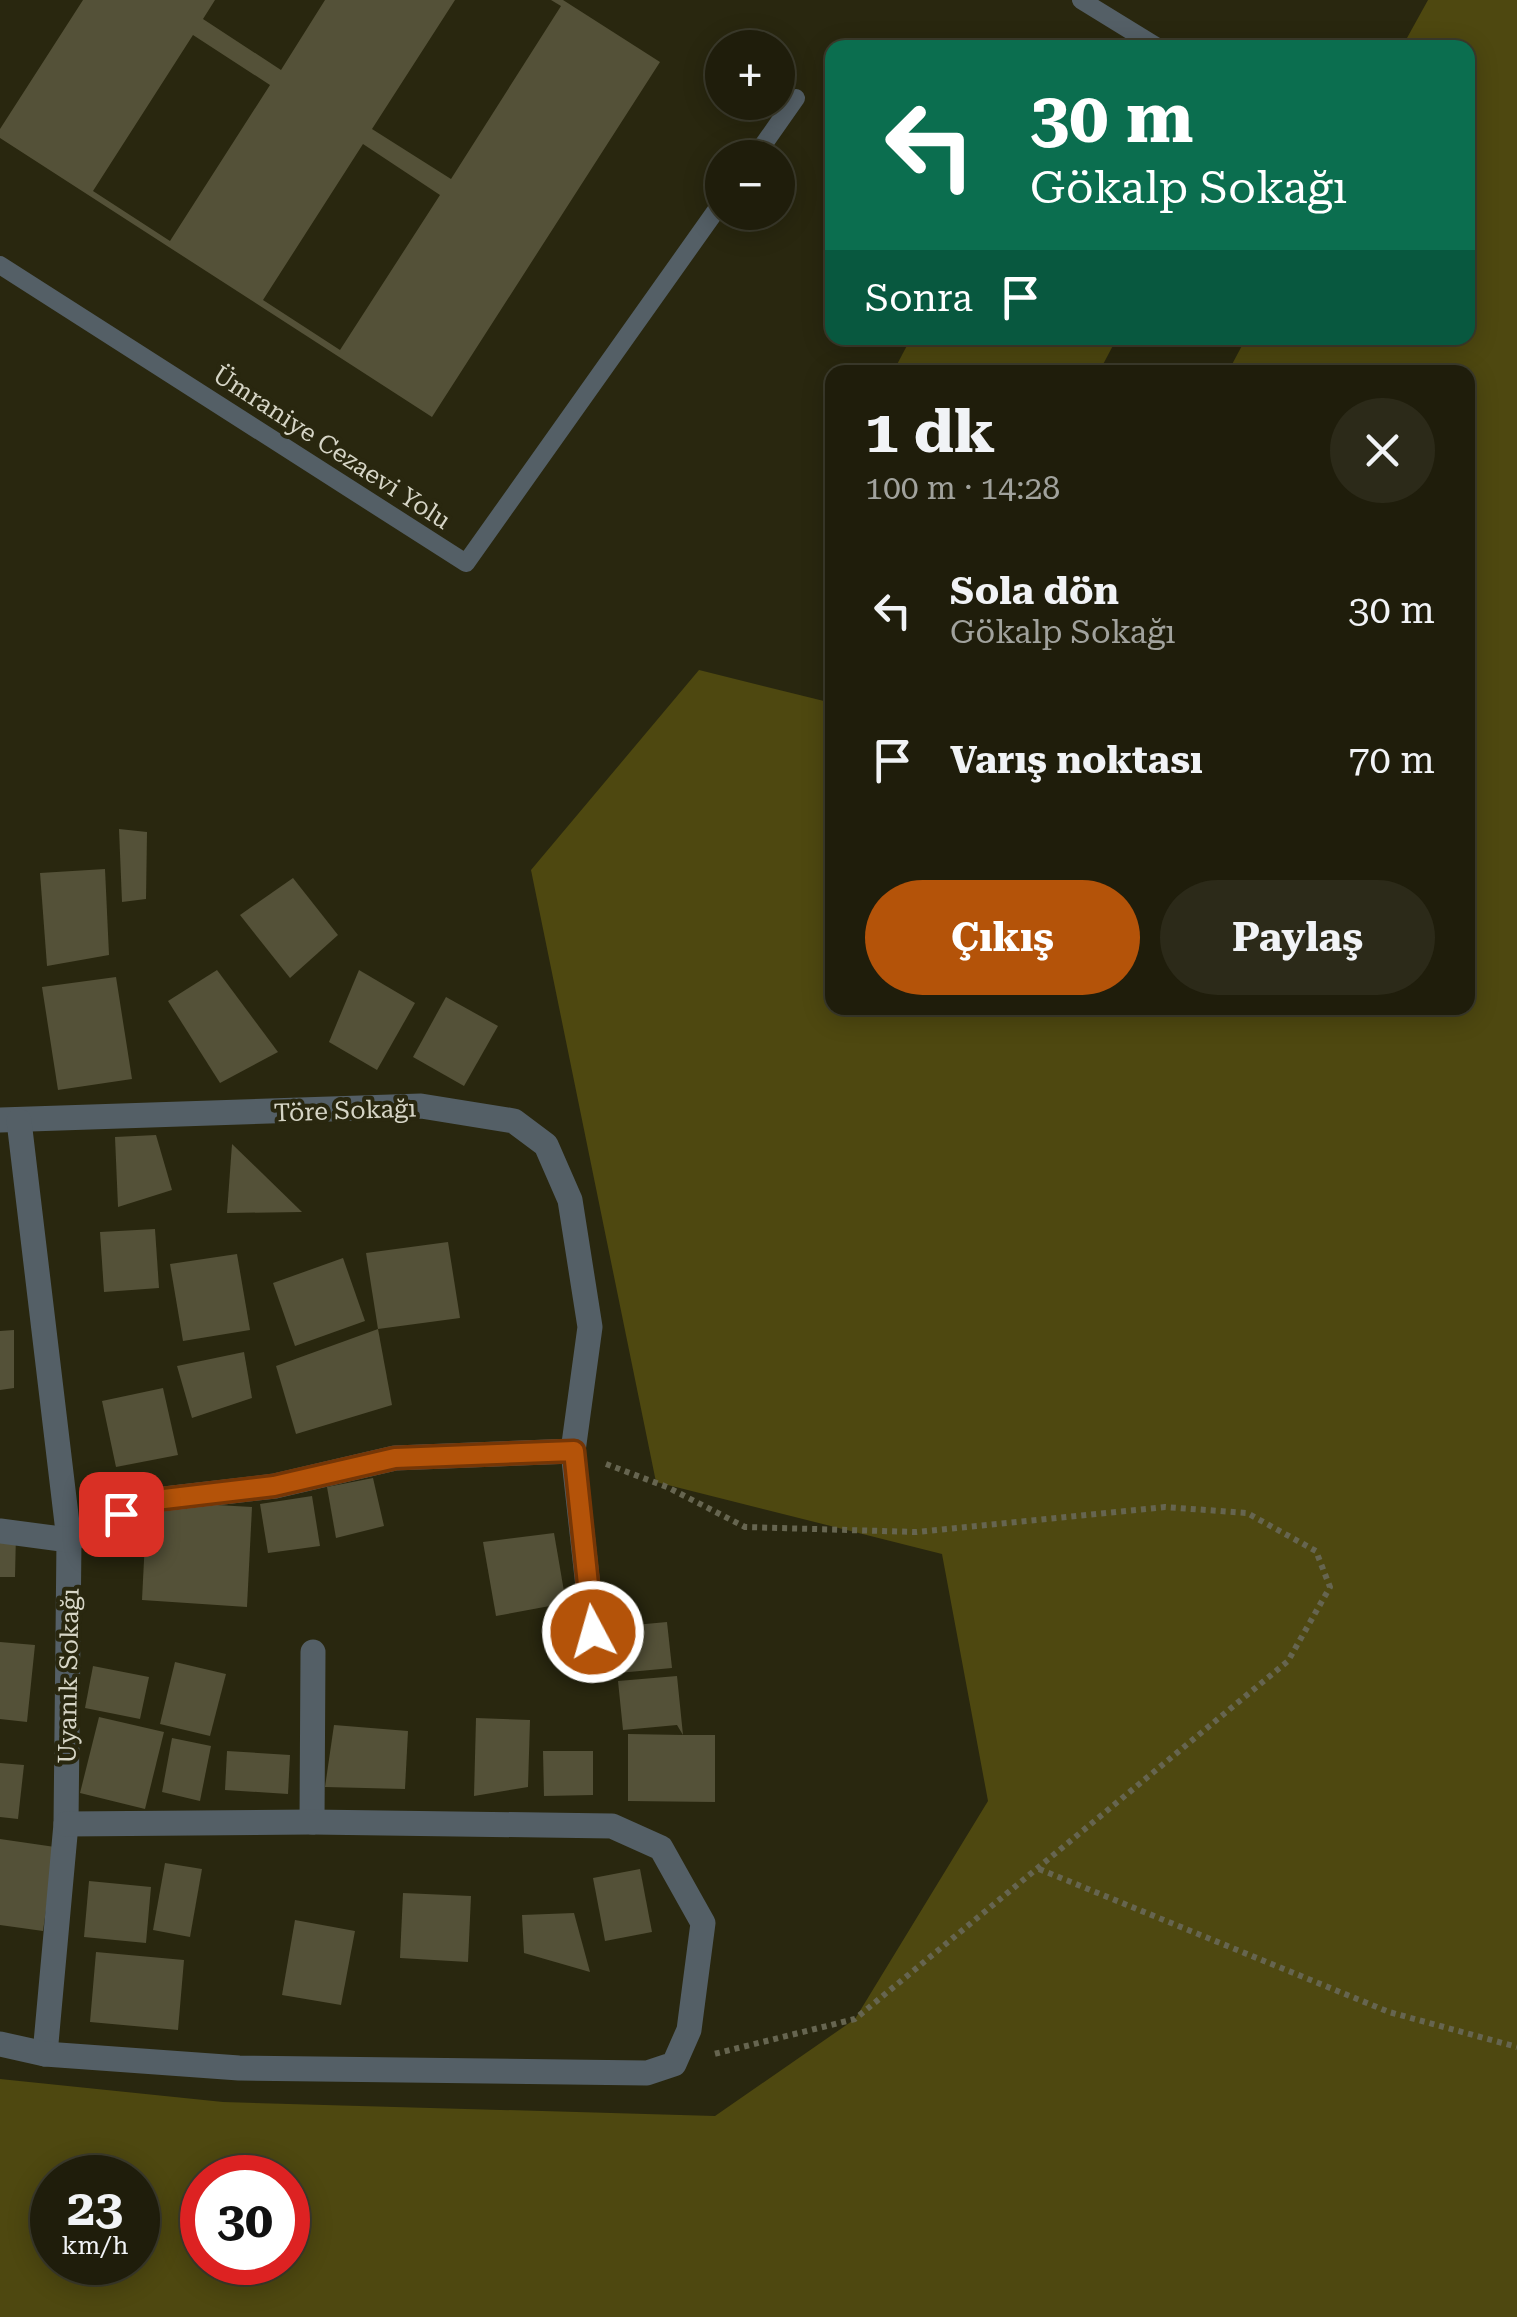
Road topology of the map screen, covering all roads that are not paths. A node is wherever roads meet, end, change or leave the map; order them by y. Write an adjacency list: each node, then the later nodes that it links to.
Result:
1 (1081, 0): 2 (lane)
2 (1146, 40)
3 (796, 98): 4 (lane)
4 (767, 140)
5 (705, 226): 6 (lane, Ümraniye Cezaevi Yolu)
6 (0, 264)
7 (10, 1120): 8 (street, Töre Sokağı); 10 (street, Uyanık Sokağı)
8 (574, 1451): 10 (street); 11 (street, Töre Sokağı)
9 (0, 1531): 10 (street)
10 (69, 1540): 14 (street, Uyanık Sokağı)
11 (593, 1632)
12 (313, 1652): 13 (street)
13 (312, 1822): 14 (street); 16 (street)
14 (66, 1824): 16 (street, Uyanık Sokağı)
15 (0, 2044): 16 (street)
16 (45, 2054)

